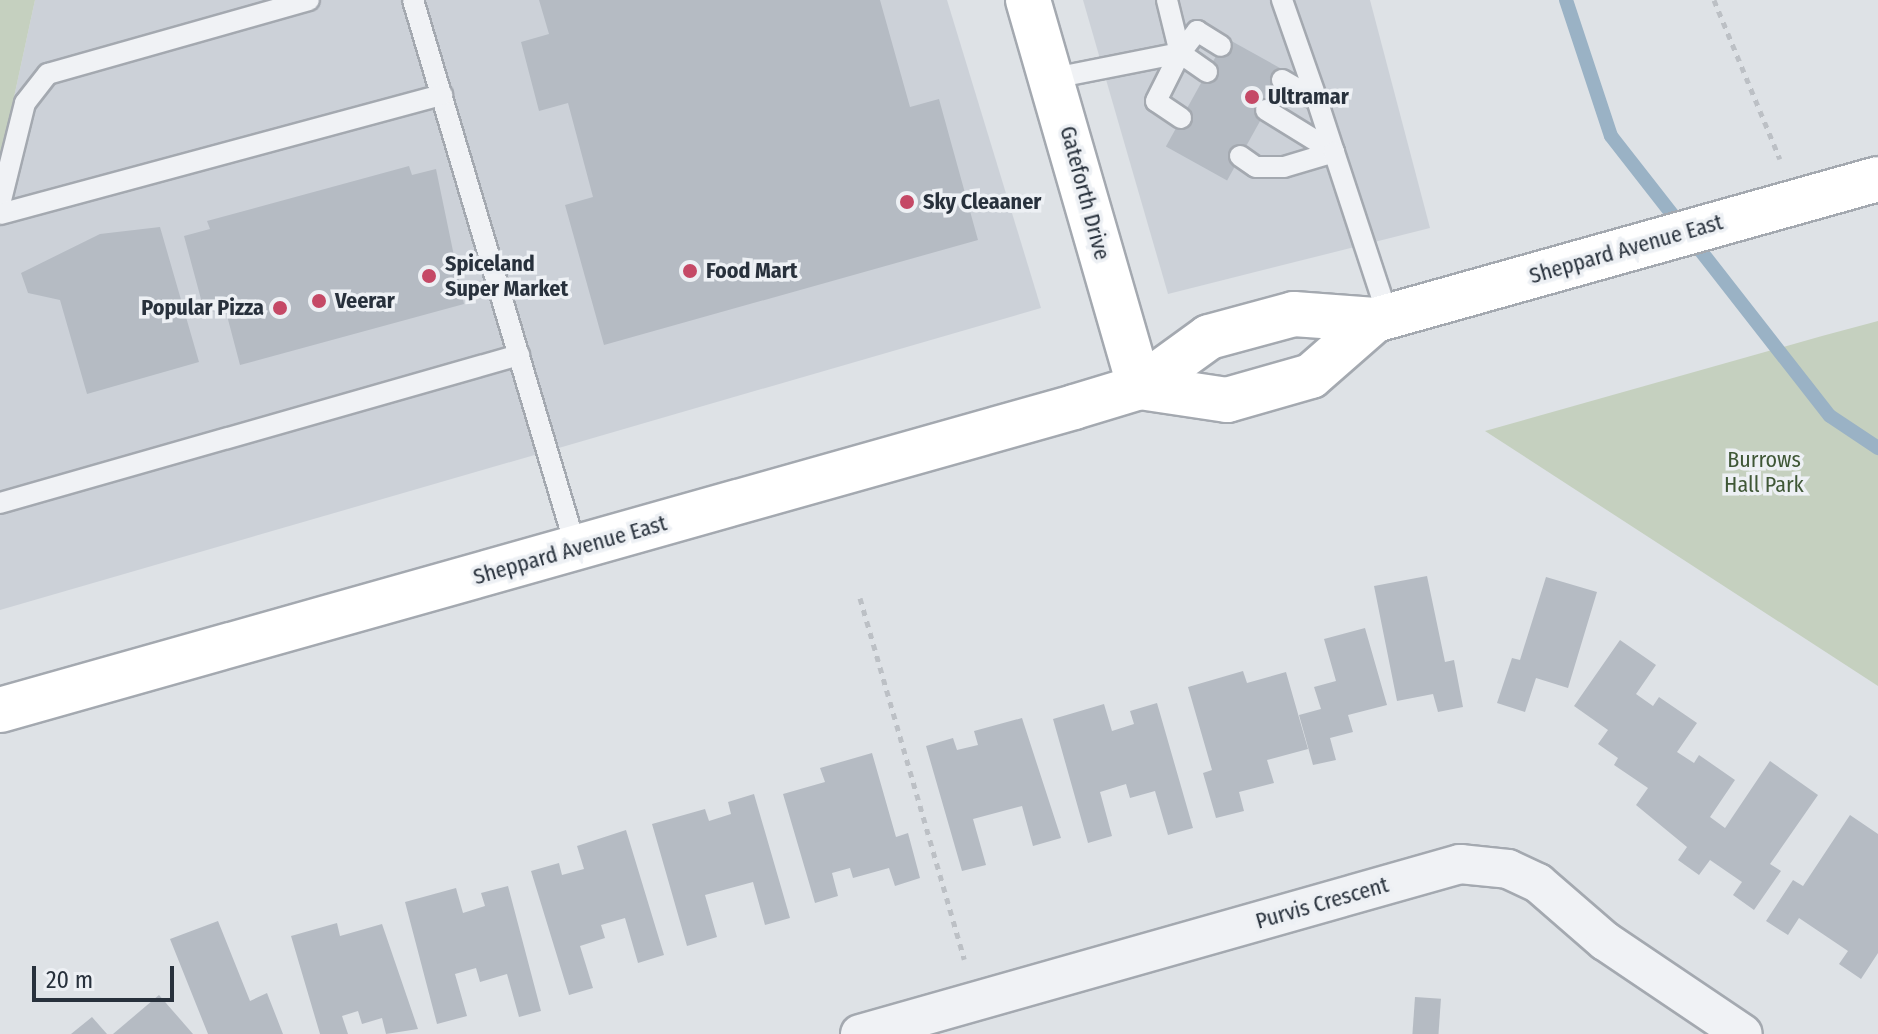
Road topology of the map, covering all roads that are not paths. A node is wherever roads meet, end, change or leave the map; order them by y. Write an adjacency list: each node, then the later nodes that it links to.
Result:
1 (309, 0): 18 (lane)
2 (413, 0): 11 (lane)
3 (1028, 0): 9 (main road, Gateforth Drive)
4 (1167, 0): 7 (lane)
5 (1282, 0): 12 (lane)
6 (1221, 46): 7 (lane)
7 (1180, 53): 8 (lane); 9 (lane); 14 (lane)
8 (1207, 72)
9 (1054, 78): 22 (main road, Gateforth Drive)
10 (1282, 80): 12 (lane)
11 (442, 95): 19 (lane); 21 (lane)
12 (1317, 100): 15 (lane)
13 (1266, 110): 15 (lane)
14 (1181, 118)
15 (1334, 152): 16 (lane); 20 (lane)
16 (1240, 156)
17 (1878, 179): 20 (main road, Sheppard Avenue East)
18 (0, 204)
19 (0, 214)
20 (1382, 318): 22 (main road, Sheppard Avenue East); 22 (main road, Sheppard Avenue East)
21 (519, 355): 23 (lane); 24 (lane)
22 (1140, 387): 24 (main road, Sheppard Avenue East)
23 (0, 503)
24 (576, 548): 25 (main road, Sheppard Avenue East)
25 (0, 710)
26 (860, 1034): 27 (street, Purvis Crescent)
27 (1743, 1034)

